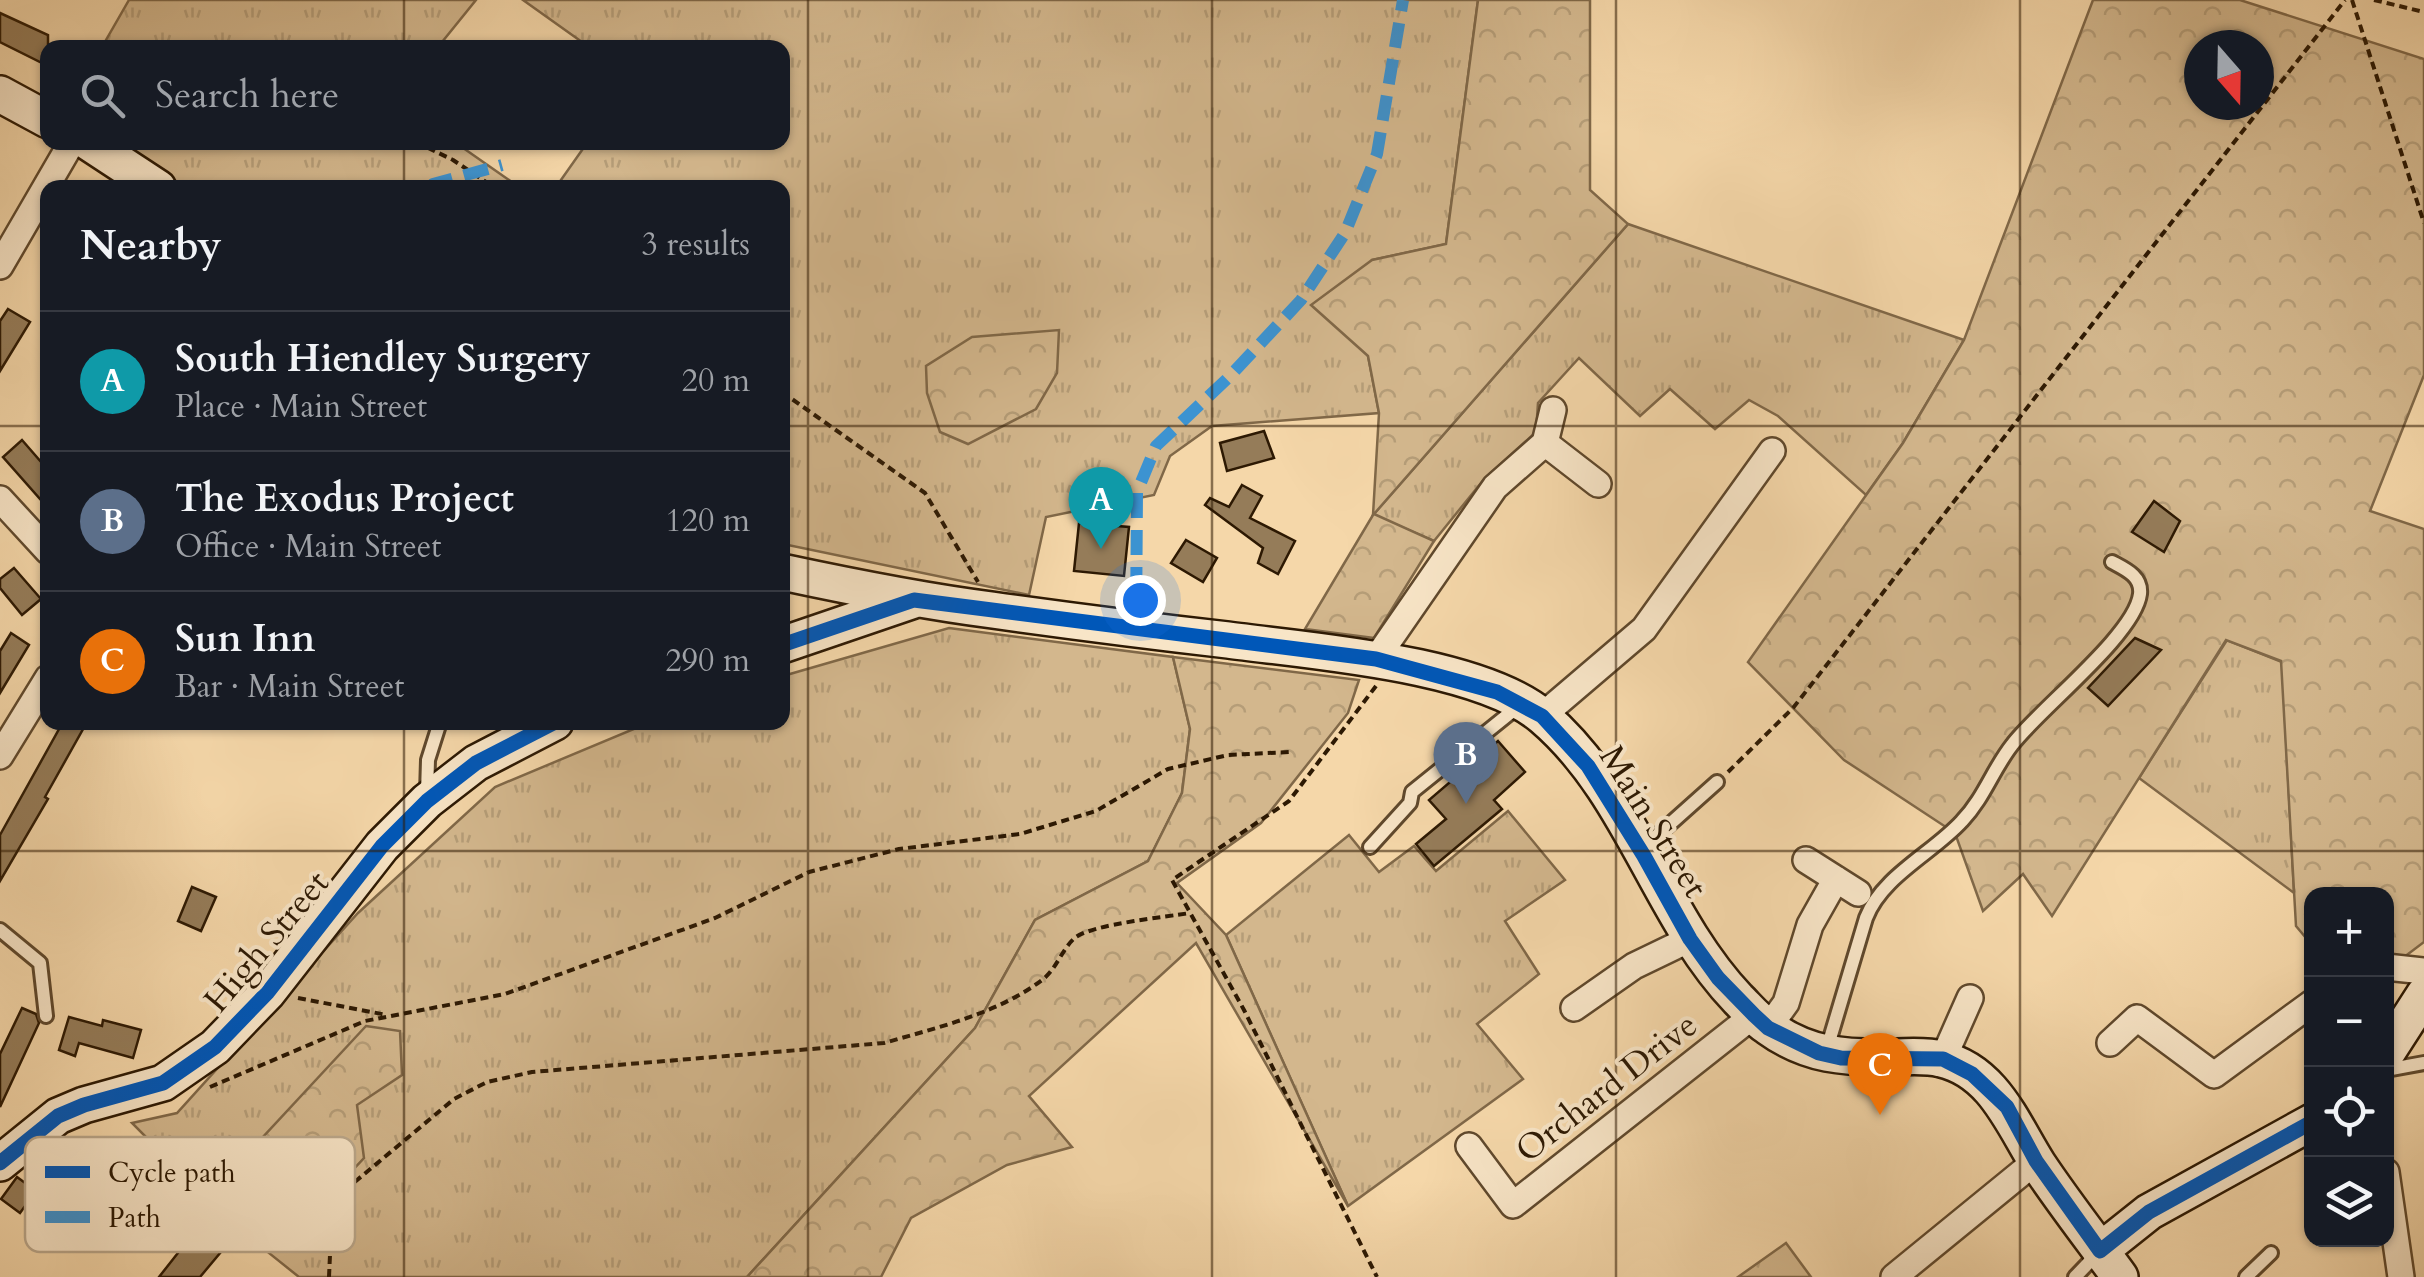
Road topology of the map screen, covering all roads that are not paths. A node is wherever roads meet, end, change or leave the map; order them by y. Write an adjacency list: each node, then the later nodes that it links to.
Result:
1 (0, 94): 2 (street)
2 (40, 116)
3 (69, 150): 5 (street)
4 (100, 150): 6 (street)
5 (56, 180)
6 (146, 180)
7 (38, 224): 8 (street)
8 (0, 266)
9 (1553, 410): 10 (street)
10 (1545, 443): 12 (street); 19 (street)
11 (1772, 451): 21 (street)
12 (1598, 484)
13 (0, 499): 14 (street)
14 (40, 542)
15 (2112, 562): 44 (lane)
16 (790, 574): 17 (street, Main Street)
17 (914, 600): 18 (street); 19 (street, Main Street)
18 (790, 641)
19 (1385, 661): 21 (street, Main Street)
20 (40, 691): 24 (street)
21 (1532, 710): 27 (lane); 28 (street, Main Street)
22 (437, 730): 26 (lane)
23 (540, 730): 26 (street, High Street)
24 (0, 756)
25 (1717, 782): 28 (lane)
26 (427, 801): 49 (street, High Street)
27 (1370, 846)
28 (1640, 850): 33 (street, Main Street)
29 (1806, 860): 30 (street)
30 (1836, 879): 31 (street); 41 (street)
31 (1858, 893)
32 (0, 930): 40 (lane)
33 (1690, 939): 38 (street); 41 (street, Main Street)
34 (2394, 967): 35 (street)
35 (2424, 971)
36 (2424, 995): 42 (street)
37 (1970, 998): 45 (street)
38 (1574, 1008)
39 (2304, 1009): 43 (street)
40 (46, 1016)
41 (1761, 1021): 44 (street, Main Street); 51 (street, Orchard Drive)
42 (2394, 1042)
43 (2110, 1043)
44 (1826, 1054): 45 (street, Main Street)
45 (1942, 1059): 52 (street)
46 (2424, 1063): 47 (lane)
47 (2394, 1069)
48 (2303, 1132): 56 (street)
49 (32, 1137)
50 (25, 1143): 53 (street, High Street)
51 (1469, 1146)
52 (2036, 1161): 56 (street); 57 (street)
53 (0, 1163)
54 (2394, 1231): 60 (street)
55 (2271, 1253): 59 (lane)
56 (2110, 1264): 58 (lane)
57 (1894, 1277)
58 (2076, 1277)
59 (2246, 1277)
60 (2401, 1277)

